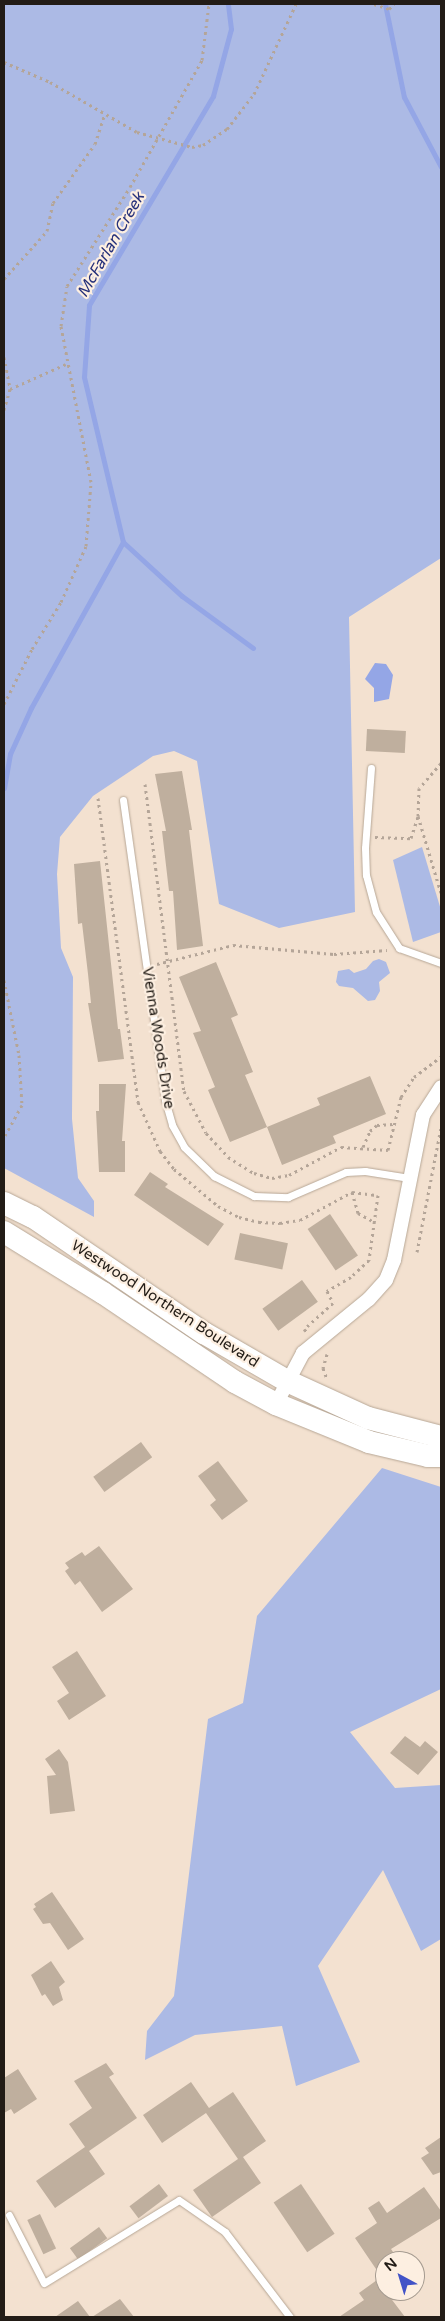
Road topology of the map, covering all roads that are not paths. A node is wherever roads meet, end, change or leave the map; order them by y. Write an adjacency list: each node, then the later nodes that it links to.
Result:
1 (371, 768): 3 (lane)
2 (123, 800): 5 (lane, Vienna Woods Drive)
3 (441, 963)
4 (441, 1086): 5 (street)
5 (409, 1178): 8 (street)
6 (4, 1203): 8 (main road, Westwood Northern Boulevard)
7 (4, 1232): 9 (main road, Westwood Northern Boulevard)
8 (287, 1381): 9 (street); 10 (main road, Westwood Northern Boulevard)
9 (276, 1404): 11 (main road, Westwood Northern Boulevard)
10 (441, 1437)
11 (441, 1456)
12 (9, 2215): 13 (lane)
13 (290, 2317)

